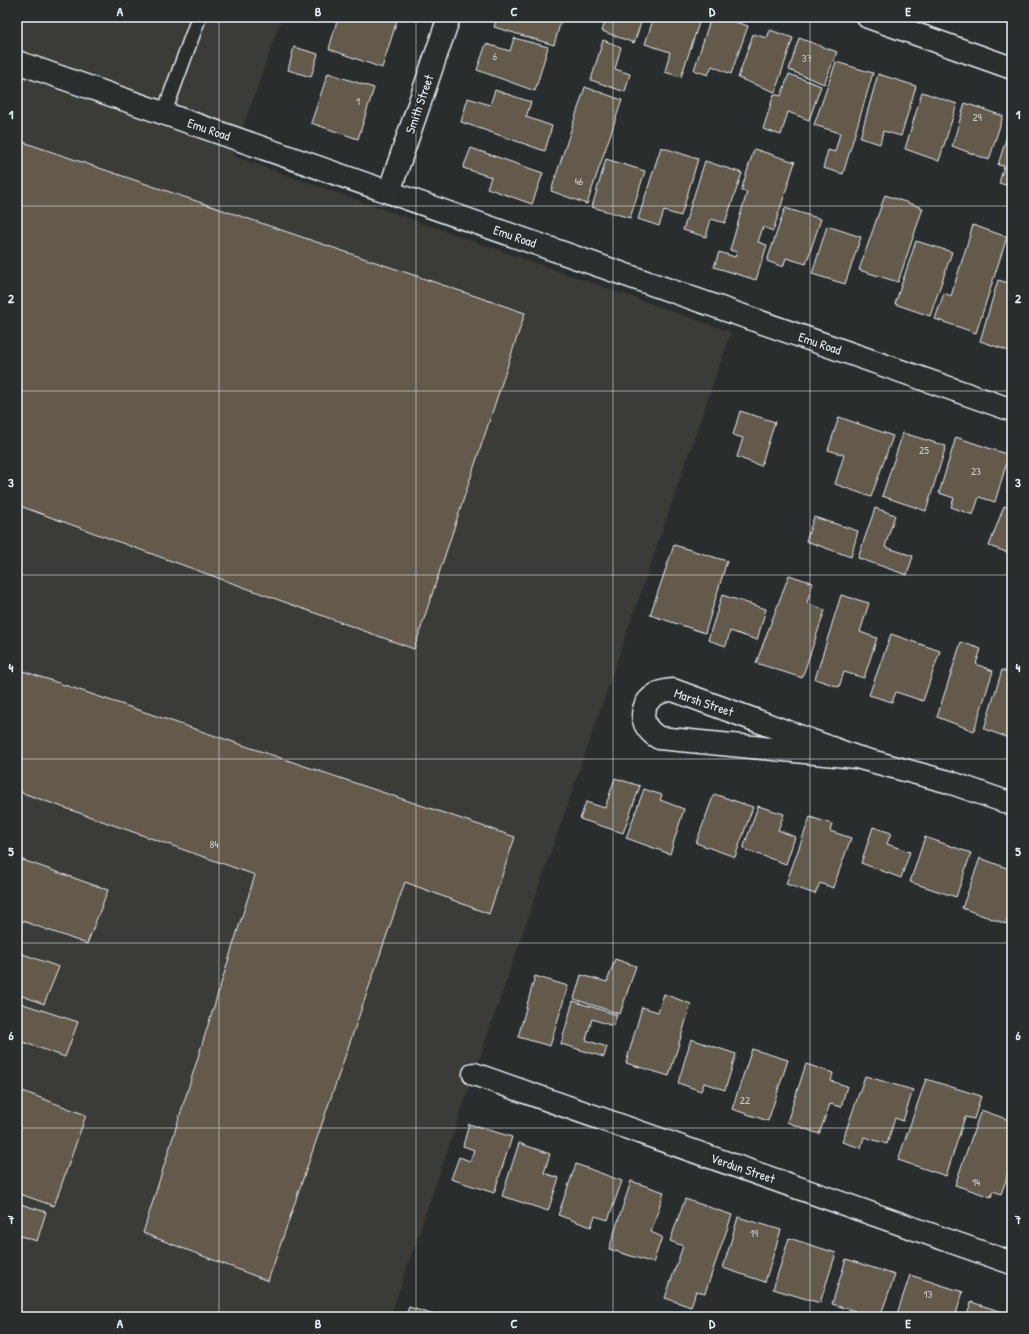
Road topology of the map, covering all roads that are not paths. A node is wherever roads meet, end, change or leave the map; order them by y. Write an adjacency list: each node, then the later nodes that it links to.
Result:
1 (199, 17): 6 (lane)
2 (449, 17): 7 (street, Smith Street)
3 (868, 17): 5 (street)
4 (17, 62): 6 (street, Emu Road)
5 (1012, 68)
6 (164, 113): 7 (street, Emu Road)
7 (389, 192): 8 (street, Emu Road)
8 (1012, 410)
9 (856, 757): 9 (street, Marsh Street); 10 (street, Marsh Street)
10 (1012, 804)
11 (474, 1074): 12 (street, Verdun Street)
12 (1012, 1262)

